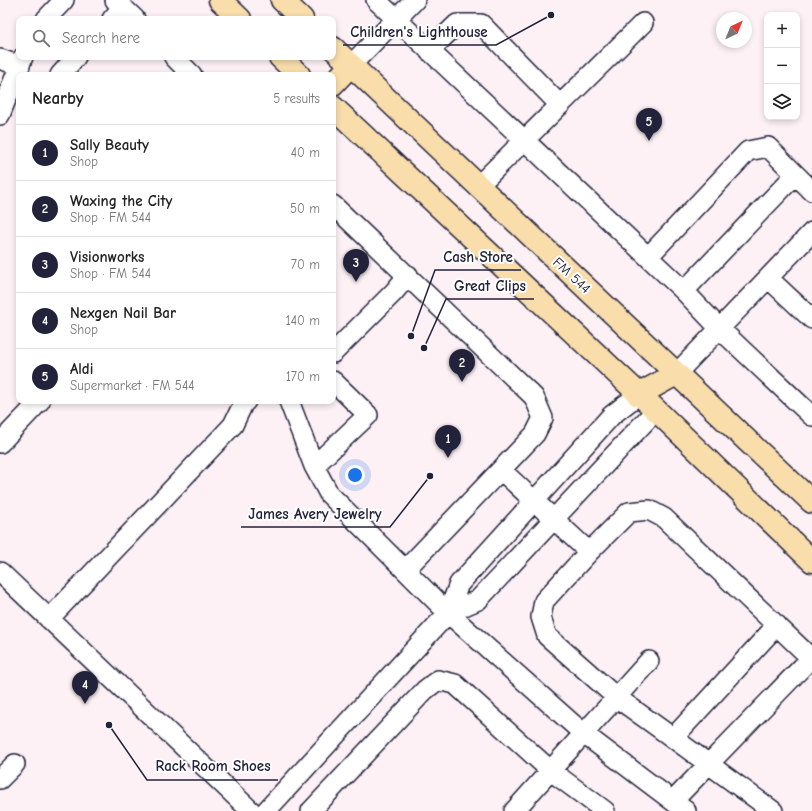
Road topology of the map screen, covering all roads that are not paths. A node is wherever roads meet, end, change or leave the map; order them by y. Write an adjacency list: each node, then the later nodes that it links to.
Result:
1 (64, 0): 6 (lane)
2 (220, 0): 7 (main road)
3 (282, 0): 8 (main road)
4 (376, 0): 9 (lane)
5 (415, 0): 9 (lane)
6 (49, 16)
7 (237, 16)
8 (299, 16)
9 (395, 19): 12 (lane); 18 (lane)
10 (643, 23): 25 (lane)
11 (336, 51): 18 (main road, FM 544 / FM 544)
12 (429, 51): 25 (lane); 28 (lane)
13 (0, 59): 17 (lane)
14 (73, 60): 20 (lane)
15 (177, 60): 21 (lane)
16 (283, 60): 22 (main road)
17 (22, 61): 19 (lane)
18 (351, 65): 24 (main road); 30 (main road, FM 544 / FM 544)
19 (18, 72)
20 (63, 72)
21 (189, 72)
22 (296, 72)
23 (16, 78): 26 (lane)
24 (336, 81)
25 (560, 105): 28 (lane)
26 (6, 106)
27 (336, 110): 43 (main road)
28 (525, 141): 30 (lane); 34 (lane)
29 (795, 175): 31 (lane); 34 (lane); 37 (lane)
30 (478, 186): 41 (main road, FM 544 / FM 544)
31 (812, 191)
32 (336, 208): 35 (lane)
33 (812, 232): 36 (lane)
34 (648, 257): 37 (lane)
35 (408, 275): 40 (lane); 51 (lane)
36 (768, 278): 38 (lane); 39 (lane)
37 (684, 291): 39 (lane)
38 (812, 319)
39 (720, 329): 41 (lane); 48 (lane)
40 (336, 350)
41 (676, 374): 43 (main road); 47 (main road); 53 (main road, FM 544 / FM 544)
42 (336, 384): 50 (lane)
43 (638, 395): 47 (main road); 52 (lane)
44 (37, 404): 49 (lane)
45 (244, 404): 60 (lane)
46 (290, 404): 50 (lane)
47 (656, 410): 54 (lane); 56 (main road)
48 (812, 416)
49 (0, 443)
50 (314, 466): 57 (lane)
51 (501, 470): 52 (lane); 57 (lane)
52 (534, 501): 54 (lane); 59 (lane)
53 (812, 502)
54 (553, 519): 55 (lane); 59 (lane)
55 (589, 552): 61 (lane); 64 (lane)
56 (812, 561)
57 (405, 570): 59 (lane)
58 (0, 572): 60 (lane)
59 (448, 613): 65 (lane); 73 (lane)
60 (49, 619): 72 (lane)
61 (777, 625): 62 (lane); 66 (lane)
62 (812, 658): 68 (lane)
63 (649, 661): 64 (lane)
64 (616, 697): 65 (lane); 66 (lane)
65 (584, 734): 69 (lane); 71 (lane)
66 (673, 738): 68 (lane)
67 (15, 764): 70 (lane)
68 (709, 764): 71 (lane); 77 (lane)
69 (551, 771): 74 (lane); 75 (lane); 76 (lane)
70 (0, 779)
71 (680, 806)
72 (251, 811)
73 (266, 811)
74 (311, 811)
75 (514, 811)
76 (605, 811)
77 (773, 811)

